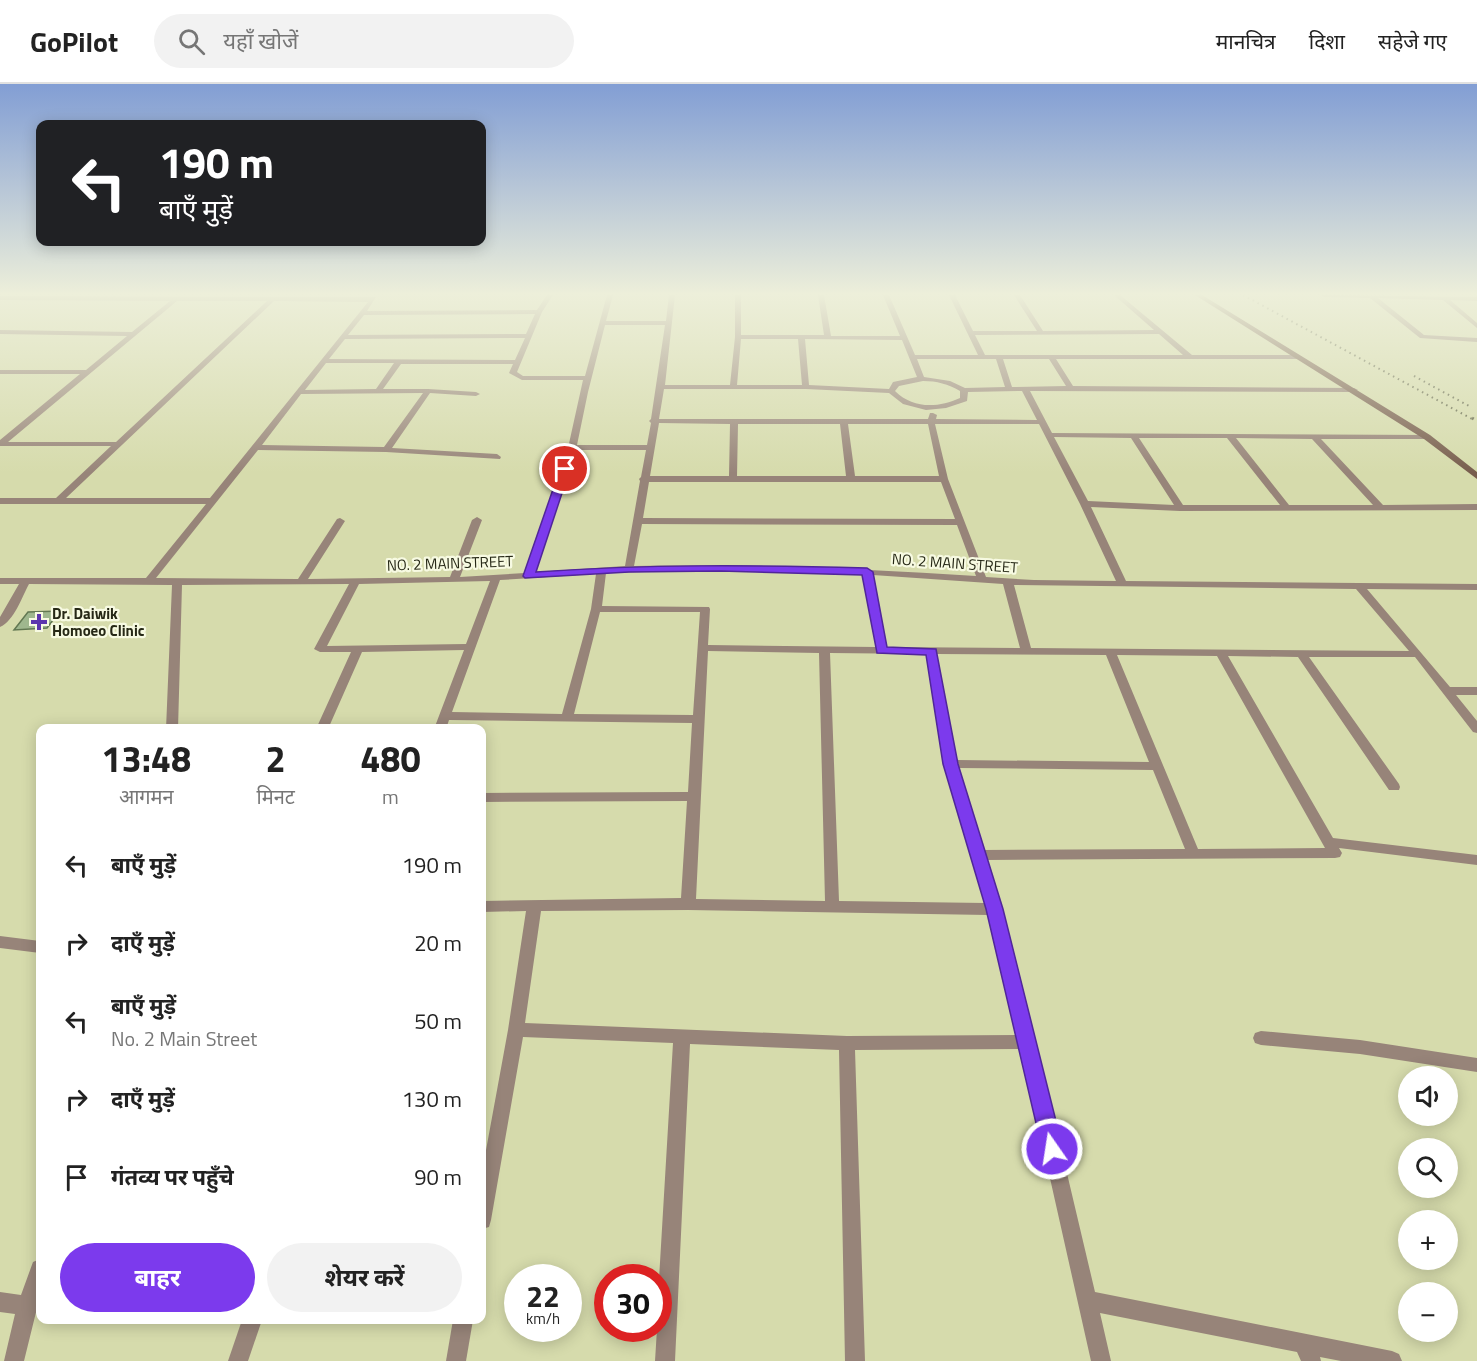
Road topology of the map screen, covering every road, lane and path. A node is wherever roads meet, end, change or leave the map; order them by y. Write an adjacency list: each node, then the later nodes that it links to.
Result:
1 (109, 355): 21 (street)
2 (213, 355): 49 (street)
3 (328, 355): 17 (street)
4 (521, 355): 19 (street)
5 (594, 355): 22 (street)
6 (664, 355): 24 (street)
7 (736, 355): 26 (street)
8 (803, 355): 25 (street)
9 (1187, 355): 16 (street)
10 (1294, 355): 15 (street)
11 (998, 356): 13 (street); 14 (street); 28 (street)
12 (911, 357): 13 (street); 23 (street)
13 (983, 357)
14 (1051, 357): 16 (street); 27 (street)
15 (1298, 357): 16 (street); 32 (street)
16 (1191, 358)
17 (323, 361): 18 (street); 34 (street)
18 (399, 362): 19 (street); 30 (street)
19 (518, 362): 22 (street)
20 (0, 372): 21 (street)
21 (88, 372): 48 (street)
22 (587, 378): 52 (street)
23 (921, 378): 31 (street); 35 (street)
24 (660, 387): 26 (street); 38 (street)
25 (806, 387): 26 (street); 35 (street)
26 (733, 388)
27 (1071, 388): 29 (street); 32 (street)
28 (1009, 389): 29 (street); 31 (street)
29 (1025, 389): 42 (street)
30 (379, 390): 33 (street); 34 (street)
31 (964, 390): 37 (street)
32 (1354, 390): 47 (street)
33 (428, 391): 36 (street); 53 (street)
34 (302, 392): 50 (street)
35 (891, 392): 37 (street)
36 (476, 394)
37 (934, 408): 41 (street)
38 (653, 421): 39 (street); 51 (street)
39 (734, 421): 40 (street); 57 (street)
40 (844, 422): 41 (street); 59 (street)
41 (931, 422): 42 (street); 58 (street)
42 (1042, 422): 43 (street)
43 (1048, 435): 45 (street); 63 (street)
44 (1228, 435): 45 (street); 46 (street); 67 (street)
45 (1134, 436): 66 (street)
46 (1314, 436): 47 (street); 64 (street)
47 (1427, 437): 55 (street)
48 (0, 444): 49 (street)
49 (116, 444): 61 (street)
50 (256, 447): 53 (street); 62 (street)
51 (649, 447): 52 (street); 56 (street)
52 (572, 448): 75 (street)
53 (386, 450): 54 (street)
54 (497, 457)
55 (1477, 476)
56 (643, 479): 57 (street); 70 (street)
57 (733, 479): 59 (street)
58 (945, 479): 59 (street); 71 (street)
59 (851, 480)
60 (0, 501): 61 (street)
61 (58, 501): 62 (street)
62 (211, 501): 81 (street)
63 (1085, 504): 66 (street); 86 (street)
64 (1380, 507): 65 (street); 67 (street)
65 (1477, 507)
66 (1180, 508): 67 (street)
67 (1287, 508)
68 (477, 520): 78 (street)
69 (340, 521): 84 (street)
70 (637, 521): 71 (street); 72 (street)
71 (960, 522): 77 (street)
72 (629, 569): 73 (street, NO. 2 MAIN STREET); 74 (street, NO. 2 MAIN STREET)
73 (601, 571): 75 (street, NO. 2 MAIN STREET); 90 (street)
74 (867, 572): 77 (street, NO. 2 MAIN STREET); 96 (street)
75 (529, 576): 76 (street, NO. 2 MAIN STREET)
76 (496, 578): 78 (street, NO. 2 MAIN STREET); 92 (street)
77 (982, 579): 85 (street, NO. 2 MAIN STREET)
78 (454, 580): 83 (street, NO. 2 MAIN STREET)
79 (0, 581): 80 (street, NO. 2 MAIN STREET)
80 (26, 581): 81 (street, NO. 2 MAIN STREET); 91 (street)
81 (149, 581): 82 (street, NO. 2 MAIN STREET)
82 (177, 581): 84 (street, NO. 2 MAIN STREET); 108 (street)
83 (356, 581): 84 (street, NO. 2 MAIN STREET); 94 (street)
84 (301, 582)
85 (1008, 582): 86 (street, NO. 2 MAIN STREET); 98 (street)
86 (1122, 583): 87 (street, NO. 2 MAIN STREET)
87 (1358, 585): 88 (street, NO. 2 MAIN STREET); 102 (street)
88 (1472, 587): 89 (street)
89 (1477, 597)
90 (596, 609): 93 (street); 106 (street)
91 (2, 618)
92 (470, 647): 94 (street); 105 (street)
93 (703, 648): 95 (street); 107 (street)
94 (358, 649): 109 (street)
95 (824, 650): 96 (street); 124 (street)
96 (882, 651): 97 (street)
97 (931, 651): 98 (street); 112 (street)
98 (1027, 652): 99 (street)
99 (1110, 652): 100 (street); 113 (street)
100 (1221, 653): 101 (street); 117 (street)
101 (1301, 653): 102 (street); 114 (street)
102 (1418, 654): 103 (street)
103 (1447, 691): 104 (street); 111 (street)
104 (1477, 691)
105 (445, 716): 106 (street); 110 (street)
106 (567, 717): 107 (street)
107 (699, 719): 115 (street)
108 (172, 724)
109 (324, 724)
110 (442, 724)
111 (1477, 729)
112 (951, 764): 113 (street); 118 (street)
113 (1158, 766): 119 (street)
114 (1394, 786)
115 (694, 796): 116 (street); 121 (street)
116 (486, 797)
117 (1329, 842): 119 (street); 120 (street)
118 (979, 855): 119 (street); 125 (street)
119 (1194, 855)
120 (1477, 860)
121 (688, 903): 123 (street); 124 (street)
122 (486, 906): 123 (street)
123 (534, 906): 128 (street)
124 (832, 907): 125 (street)
125 (994, 909): 131 (street)
126 (0, 942): 127 (street)
127 (36, 946)
128 (516, 1030): 129 (street); 134 (street)
129 (682, 1036): 132 (street); 145 (street)
130 (1261, 1038): 133 (street)
131 (1028, 1042): 132 (street); 136 (street)
132 (847, 1043): 146 (street)
133 (1477, 1065)
134 (486, 1198)
135 (36, 1280): 138 (street)
136 (1087, 1300): 141 (street); 147 (street)
137 (0, 1302): 138 (street)
138 (27, 1306): 142 (street)
139 (251, 1324): 143 (street)
140 (462, 1324): 144 (street)
141 (1308, 1353): 148 (street)
142 (14, 1361)
143 (238, 1361)
144 (456, 1361)
145 (665, 1361)
146 (855, 1361)
147 (1101, 1361)
148 (1392, 1361)

